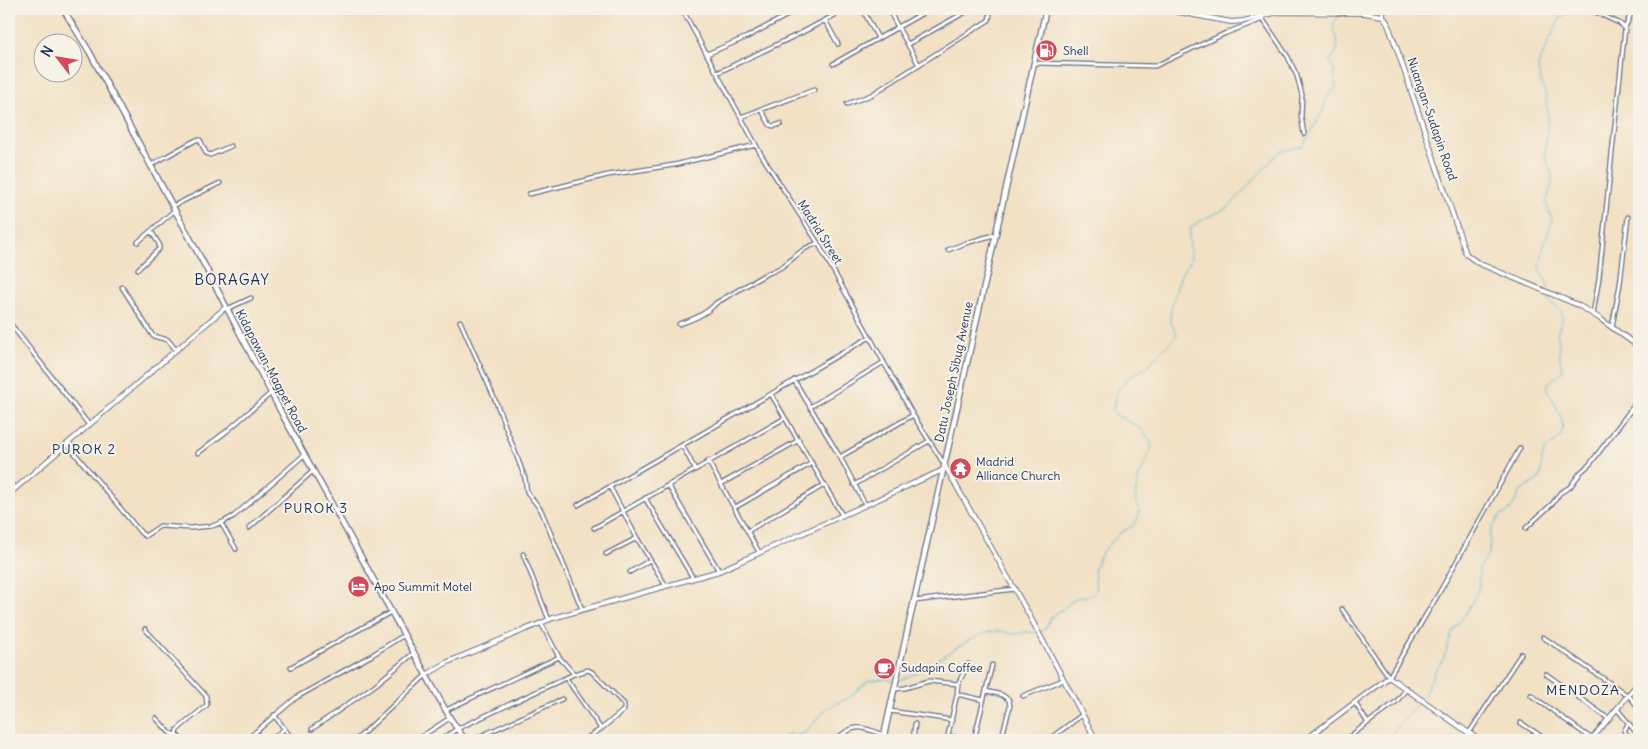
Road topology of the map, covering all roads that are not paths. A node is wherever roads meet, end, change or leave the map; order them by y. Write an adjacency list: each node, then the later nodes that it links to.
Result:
1 (63, 9): 36 (main road, Kidapawan-Magpet Road)
2 (682, 9): 23 (street, Madrid Street)
3 (799, 9): 23 (street)
4 (846, 9): 17 (street)
5 (888, 9): 18 (street)
6 (930, 9): 18 (street)
7 (971, 9): 22 (street)
8 (988, 9): 26 (street)
9 (1046, 9): 24 (main road, Datu Joseph Sibug Avenue)
10 (1163, 9): 16 (street)
11 (1382, 9): 15 (street)
12 (1589, 9): 19 (street)
13 (1633, 9): 19 (street)
14 (864, 12): 20 (street)
15 (1383, 16): 16 (street); 50 (street, Nuangan-Sudapin Road)
16 (1262, 18): 24 (street); 33 (street)
17 (825, 20): 21 (street); 27 (street)
18 (898, 26): 20 (street); 22 (street)
19 (1625, 28): 50 (street)
20 (878, 38): 25 (street)
21 (838, 44)
22 (908, 44): 26 (street)
23 (707, 54): 27 (street, Madrid Street)
24 (1033, 63): 42 (main road, Datu Joseph Sibug Avenue)
25 (833, 64)
26 (918, 65): 29 (street)
27 (717, 72): 31 (street, Madrid Street)
28 (814, 90): 30 (street)
29 (847, 104)
30 (761, 109): 31 (street); 32 (street)
31 (741, 117): 35 (street, Madrid Street)
32 (781, 124)
33 (1304, 134)
34 (231, 146): 36 (street)
35 (756, 146): 38 (street); 44 (street, Madrid Street)
36 (151, 165): 39 (main road, Kidapawan-Magpet Road)
37 (220, 183): 39 (street)
38 (529, 194)
39 (174, 208): 41 (street); 49 (main road, Kidapawan-Magpet Road)
40 (1628, 217): 54 (street)
41 (151, 231): 43 (street); 46 (street)
42 (994, 235): 45 (street); 77 (main road, Datu Joseph Sibug Avenue)
43 (138, 242)
44 (818, 243): 53 (street); 55 (street, Madrid Street)
45 (948, 250)
46 (138, 269)
47 (122, 287): 57 (street)
48 (251, 298): 49 (street)
49 (227, 308): 57 (street); 60 (main road, Kidapawan-Magpet Road)
50 (1594, 314): 54 (street, Nuangan-Sudapin Road)
51 (460, 321): 111 (street)
52 (9, 322): 66 (street)
53 (680, 324)
54 (1612, 327): 56 (street, Nuangan-Sudapin Road)
55 (870, 337): 58 (street, Madrid Street); 59 (street)
56 (1639, 347)
57 (176, 350): 66 (street)
58 (884, 362): 63 (street); 64 (street, Madrid Street)
59 (794, 380): 61 (street); 63 (street)
60 (271, 393): 72 (street); 73 (main road, Kidapawan-Magpet Road)
61 (771, 394): 65 (street); 70 (street)
62 (1639, 398): 97 (street)
63 (810, 406): 74 (street)
64 (913, 415): 68 (street, Madrid Street); 74 (street)
65 (785, 418): 67 (street); 75 (street)
66 (88, 425): 69 (street)
67 (799, 440): 76 (street); 82 (street)
68 (929, 441): 77 (street, Madrid Street); 84 (street)
69 (68, 444): 86 (street); 94 (street)
70 (682, 445): 78 (street); 85 (street)
71 (1520, 448): 128 (street)
72 (198, 453)
73 (304, 455): 79 (main road, Kidapawan-Magpet Road); 94 (street)
74 (840, 457): 84 (street)
75 (708, 461): 78 (street); 82 (street)
76 (812, 463): 83 (street); 91 (street)
77 (943, 467): 89 (street); 109 (street); 110 (main road, Datu Joseph Sibug Avenue)
78 (695, 469): 81 (street)
79 (313, 472): 95 (street); 113 (main road, Kidapawan-Magpet Road)
80 (9, 481): 86 (street)
81 (668, 484): 88 (street); 105 (street)
82 (721, 484): 91 (street)
83 (824, 485): 93 (street); 98 (street)
84 (854, 485): 89 (street)
85 (610, 487): 90 (street); 92 (street)
86 (15, 488): 87 (street)
87 (9, 494)
88 (645, 498): 92 (street); 107 (street)
89 (865, 504): 93 (street)
90 (578, 505)
91 (734, 508): 98 (street)
92 (623, 512): 96 (street); 99 (street)
93 (842, 515): 101 (street)
94 (221, 523): 100 (street)
95 (249, 528)
96 (594, 528)
97 (1526, 528)
98 (748, 532): 101 (street)
99 (637, 538): 103 (street); 104 (street)
100 (236, 549)
101 (759, 552): 105 (street)
102 (523, 554): 114 (street)
103 (606, 554)
104 (650, 560): 106 (street); 108 (street)
105 (718, 571): 107 (street)
106 (630, 572)
107 (693, 578): 108 (street)
108 (666, 586): 111 (street)
109 (1015, 589): 110 (street); 130 (street)
110 (914, 601): 134 (main road, Datu Joseph Sibug Avenue)
111 (582, 609): 114 (street)
112 (1342, 609): 128 (street)
113 (391, 612): 117 (main road, Kidapawan-Magpet Road); 124 (street)
114 (549, 620): 115 (street)
115 (541, 623): 121 (street); 127 (street)
116 (145, 629): 161 (street)
117 (404, 635): 119 (main road, Kidapawan-Magpet Road); 147 (street)
118 (1543, 637): 139 (street)
119 (414, 653): 127 (main road, Kidapawan-Magpet Road); 158 (street)
120 (1521, 654): 162 (street)
121 (559, 657): 125 (street); 145 (street)
122 (968, 664): 132 (street)
123 (992, 665): 135 (street)
124 (291, 667)
125 (574, 674): 129 (street); 160 (street)
126 (1546, 674): 151 (street)
127 (426, 675): 145 (main road, Kidapawan-Magpet Road); 171 (street)
128 (1389, 677): 133 (street); 142 (street)
129 (566, 678): 159 (street); 160 (street)
130 (1063, 680): 138 (street); 148 (street)
131 (1639, 683): 139 (street)
132 (958, 684): 134 (street); 136 (street)
133 (1407, 688): 153 (street); 162 (street)
134 (894, 689): 146 (main road, Datu Joseph Sibug Avenue)
135 (986, 691): 141 (street); 180 (street)
136 (957, 694): 141 (street); 152 (street)
137 (1531, 695): 187 (street)
138 (1023, 696)
139 (1628, 696): 143 (street); 144 (street)
140 (562, 699): 175 (street)
141 (983, 700): 179 (street)
142 (1355, 703): 153 (street); 183 (street)
143 (1639, 708)
144 (1617, 709): 151 (street); 156 (street)
145 (446, 710): 150 (main road, Kidapawan-Magpet Road)
146 (890, 711): 152 (street); 164 (main road, Datu Joseph Sibug Avenue)
147 (274, 715): 157 (street); 168 (street)
148 (1082, 715): 181 (street); 182 (street)
149 (156, 718): 161 (street)
150 (450, 718): 159 (main road, Kidapawan-Magpet Road); 172 (street)
151 (1609, 719): 187 (street)
152 (952, 720): 165 (street)
153 (1368, 723): 184 (street)
154 (1520, 723): 186 (street)
155 (915, 724): 178 (street)
156 (1628, 724): 163 (street); 188 (street)
157 (284, 729): 169 (street); 170 (street)
158 (312, 729)
159 (457, 729): 173 (street); 174 (main road, Kidapawan-Magpet Road)
160 (602, 729): 176 (street)
161 (176, 734): 167 (street)
162 (1469, 734): 185 (street)
163 (1639, 736)
164 (884, 738): 177 (street)
165 (947, 738): 166 (street)
166 (959, 738)
167 (182, 740)
168 (246, 740)
169 (271, 740)
170 (293, 740)
171 (356, 740)
172 (416, 740)
173 (440, 740)
174 (465, 740)
175 (472, 740)
176 (584, 740)
177 (836, 740)
178 (913, 740)
179 (974, 740)
180 (1001, 740)
181 (1048, 740)
182 (1096, 740)
183 (1307, 740)
184 (1346, 740)
185 (1479, 740)
186 (1547, 740)
187 (1592, 740)
188 (1631, 740)

